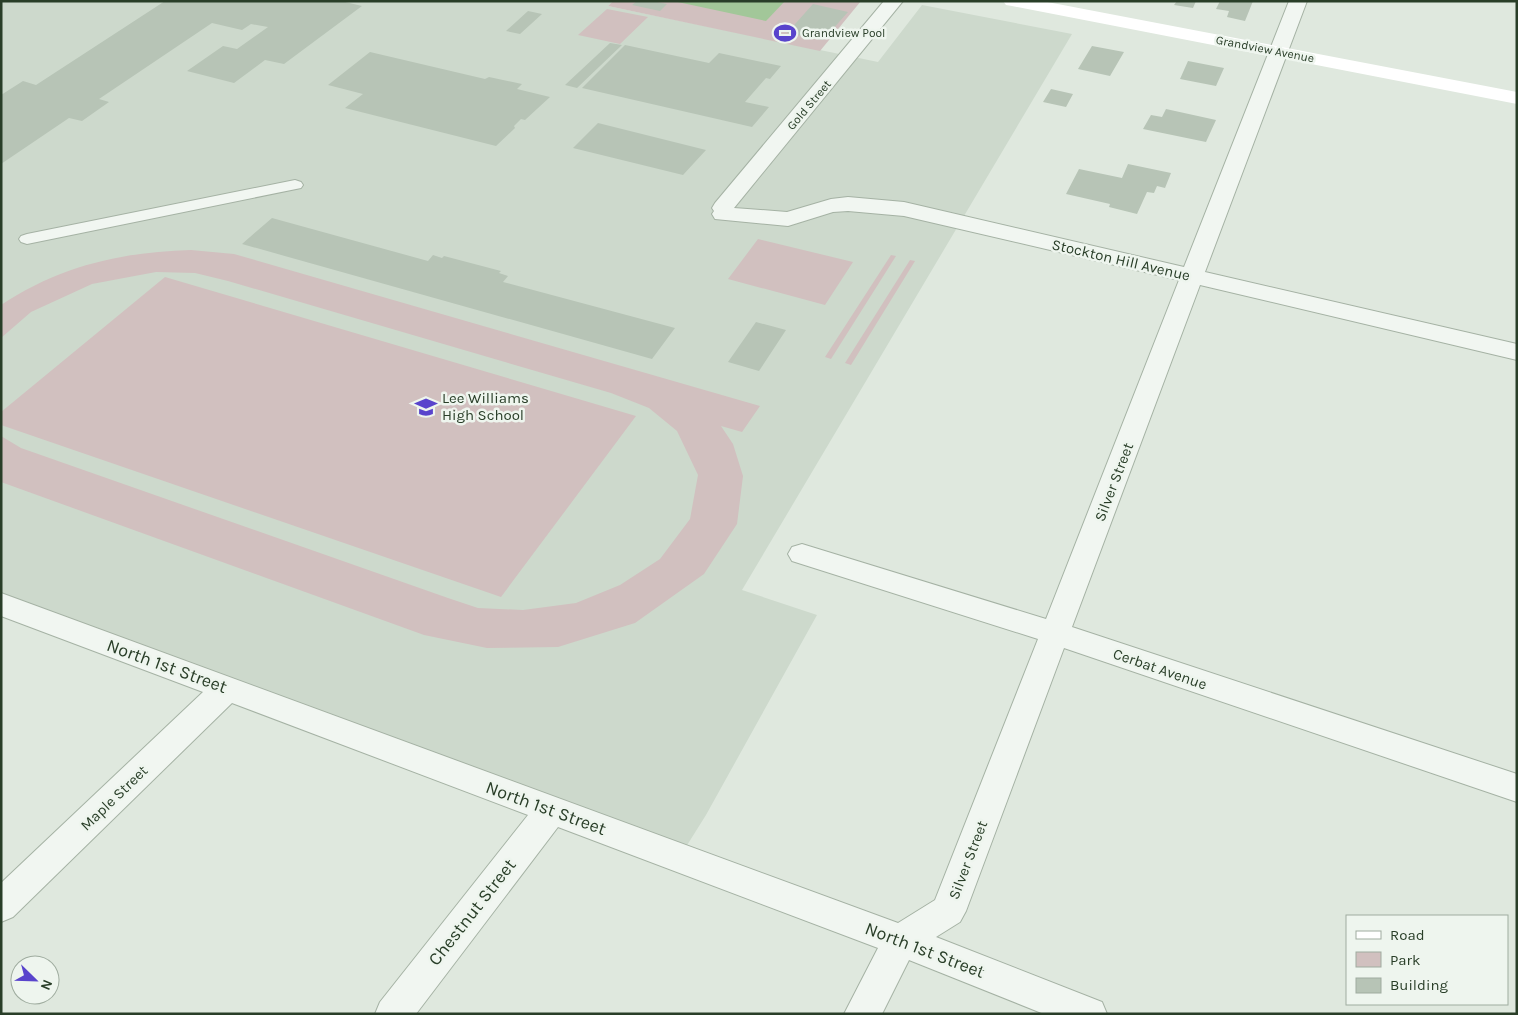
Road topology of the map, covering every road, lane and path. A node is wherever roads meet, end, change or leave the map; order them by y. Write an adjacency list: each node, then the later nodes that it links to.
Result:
1 (894, 1): 7 (street, Gold Street)
2 (1012, 1): 4 (main road, Grandview Avenue)
3 (1298, 1): 4 (street, Silver Street)
4 (1279, 52): 5 (main road, Grandview Avenue); 9 (street, Silver Street)
5 (1517, 98)
6 (296, 185): 8 (lane)
7 (723, 211): 9 (street, Stockton Hill Avenue)
8 (27, 239)
9 (1193, 276): 10 (street, Stockton Hill Avenue); 13 (street, Silver Street)
10 (1517, 352)
11 (802, 554): 13 (street, Cerbat Avenue)
12 (1, 604): 14 (street, North 1st Street)
13 (1055, 633): 15 (street, Cerbat Avenue); 18 (street, Silver Street)
14 (227, 688): 16 (street, North 1st Street); 17 (street, Maple Street)
15 (1517, 788)
16 (551, 811): 18 (street, North 1st Street); 19 (street, Chestnut Street)
17 (1, 906)
18 (902, 940): 20 (street); 21 (street, North 1st Street)
19 (393, 1014)
20 (862, 1014)
21 (1090, 1014)

